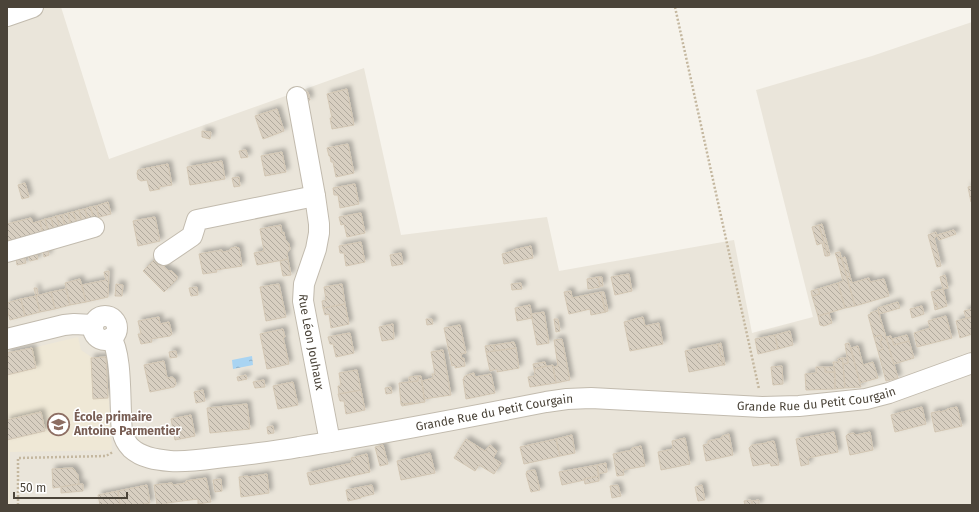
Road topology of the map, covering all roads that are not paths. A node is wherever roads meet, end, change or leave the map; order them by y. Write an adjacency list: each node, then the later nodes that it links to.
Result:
1 (33, 7): 2 (street)
2 (7, 16)
3 (297, 96): 4 (street, Rue Léon Jouhaux)
4 (315, 196): 7 (street); 10 (street, Rue Léon Jouhaux)
5 (94, 227): 6 (street)
6 (7, 252)
7 (164, 255)
8 (7, 339): 10 (street, Grande Rue du Petit Courgain)
9 (972, 363): 10 (street, Grande Rue du Petit Courgain)
10 (330, 442)

